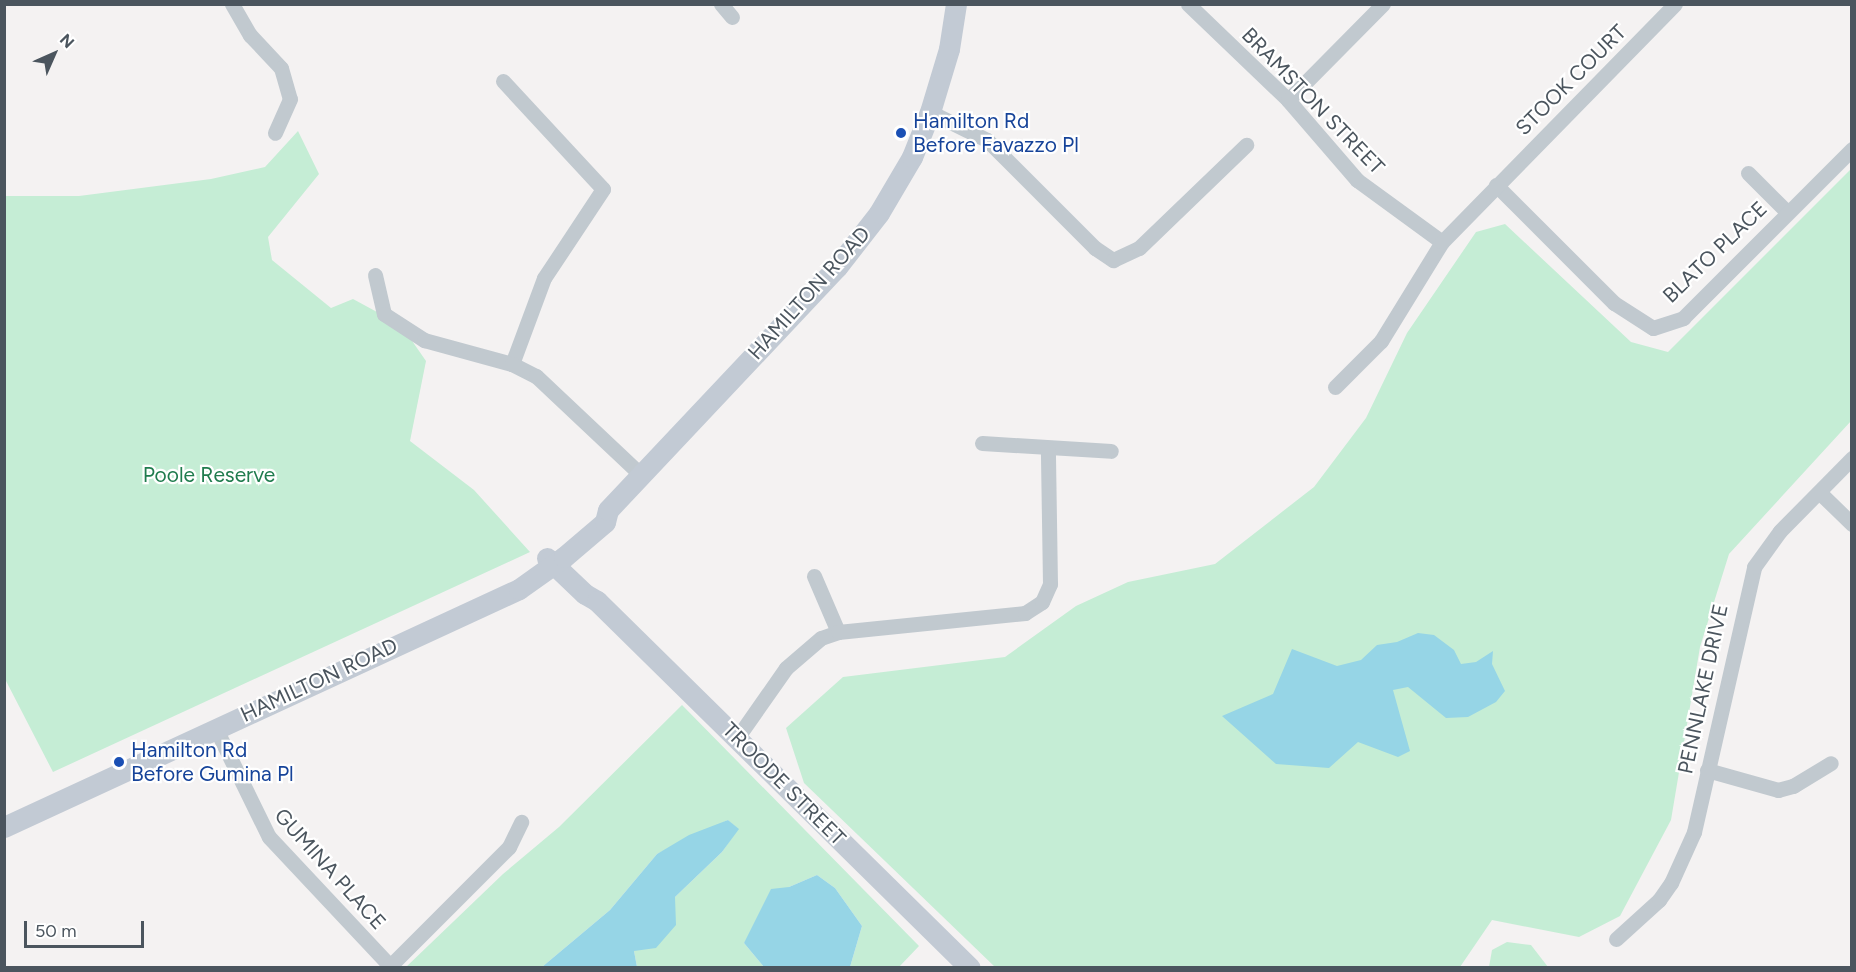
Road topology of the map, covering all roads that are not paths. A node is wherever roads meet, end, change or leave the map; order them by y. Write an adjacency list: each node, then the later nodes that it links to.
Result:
1 (232, 4): 11 (street)
2 (722, 4): 7 (street)
3 (956, 4): 10 (main road, HAMILTON ROAD)
4 (1188, 4): 9 (street, BRAMSTON STREET)
5 (1383, 4): 9 (street)
6 (1675, 4): 15 (street, STOOK COURT)
7 (732, 17)
8 (503, 81): 19 (street)
9 (1288, 100): 17 (street, BRAMSTON STREET)
10 (930, 112): 12 (street); 25 (main road, HAMILTON ROAD)
11 (274, 133)
12 (1246, 145)
13 (1851, 149): 16 (street, BLATO PLACE)
14 (1748, 173): 16 (street)
15 (1496, 185): 16 (street, BLATO PLACE); 17 (street, STOOK COURT)
16 (1787, 212)
17 (1442, 242): 20 (street, STOOK COURT)
18 (375, 275): 19 (street)
19 (512, 364): 25 (street)
20 (1335, 387)
21 (982, 443): 22 (street)
22 (1048, 450): 23 (street); 30 (street)
23 (1111, 451)
24 (1851, 458): 26 (street, PENNLAKE DRIVE)
25 (641, 475): 28 (main road, HAMILTON ROAD)
26 (1820, 493): 27 (street); 34 (street, PENNLAKE DRIVE)
27 (1851, 524)
28 (555, 557): 31 (main road, HAMILTON ROAD); 32 (main road, TROODE STREET)
29 (814, 576): 30 (street)
30 (838, 632): 32 (street)
31 (216, 729): 36 (main road, HAMILTON ROAD); 39 (street, GUMINA PLACE)
32 (737, 738): 38 (main road, TROODE STREET)
33 (1831, 763): 34 (street)
34 (1707, 770): 37 (street, PENNLAKE DRIVE)
35 (521, 822): 39 (street, GUMINA PLACE)
36 (4, 827)
37 (1616, 939)
38 (965, 966)
39 (389, 967)

